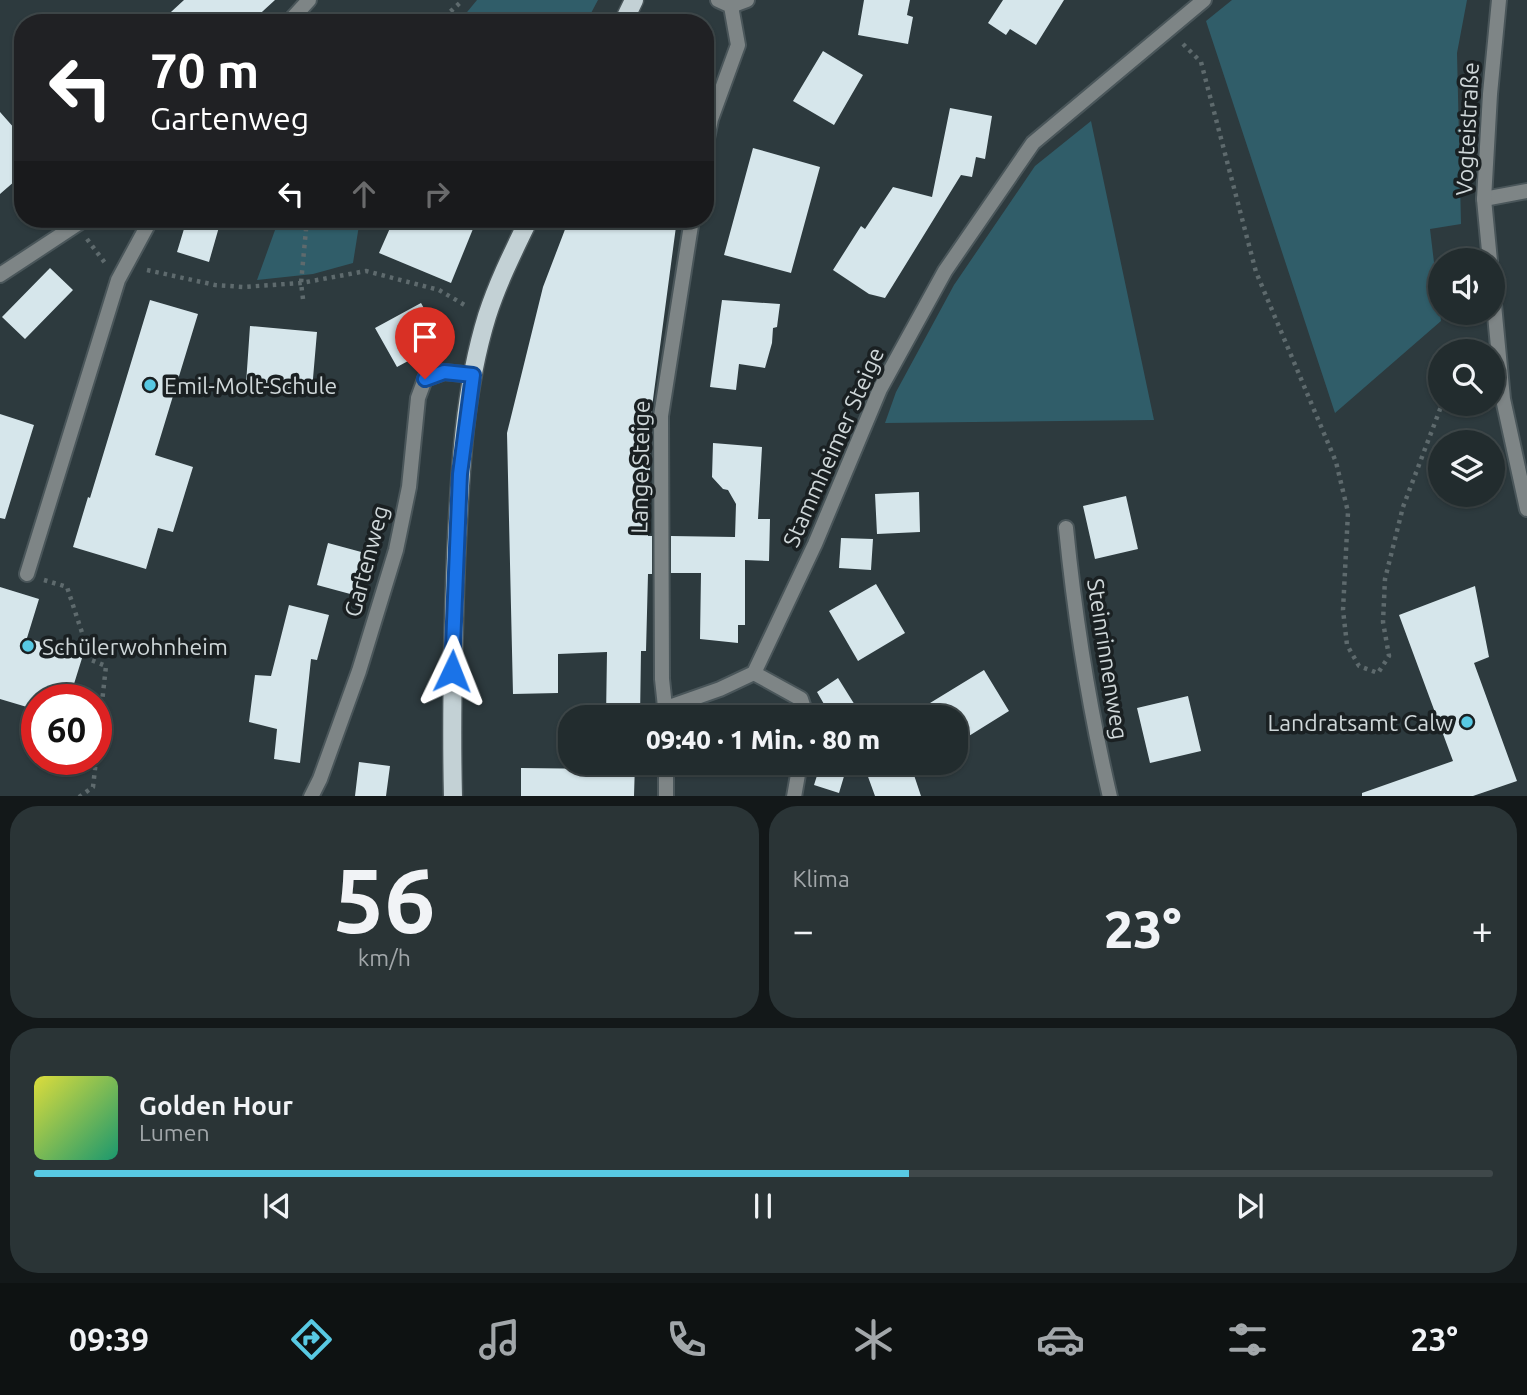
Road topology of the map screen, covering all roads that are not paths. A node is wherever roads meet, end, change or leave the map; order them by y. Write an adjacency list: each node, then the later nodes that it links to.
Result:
1 (309, 0): 6 (street)
2 (747, 0): 5 (street)
3 (1204, 0): 21 (street, Stammheimer Steige)
4 (1499, 0): 9 (street, Vogteistraße)
5 (724, 3): 7 (street)
6 (296, 14)
7 (714, 111)
8 (1527, 191): 9 (street)
9 (1484, 198): 14 (street, Vogteistraße)
10 (72, 228): 15 (street)
11 (146, 228): 20 (street)
12 (525, 228): 17 (main road)
13 (691, 228): 22 (street, Lange Steige)
14 (1489, 248)
15 (0, 275)
16 (1496, 325): 18 (street)
17 (473, 375): 27 (street, Gartenweg); 28 (main road)
18 (1527, 509)
19 (1066, 528): 31 (street, Steinrinnenweg)
20 (27, 574)
21 (754, 673): 23 (street); 24 (street)
22 (665, 705)
23 (684, 705)
24 (803, 705)
25 (666, 775): 29 (street)
26 (798, 775): 30 (street)
27 (311, 796)
28 (453, 796)
29 (666, 796)
30 (794, 796)
31 (1110, 796)

